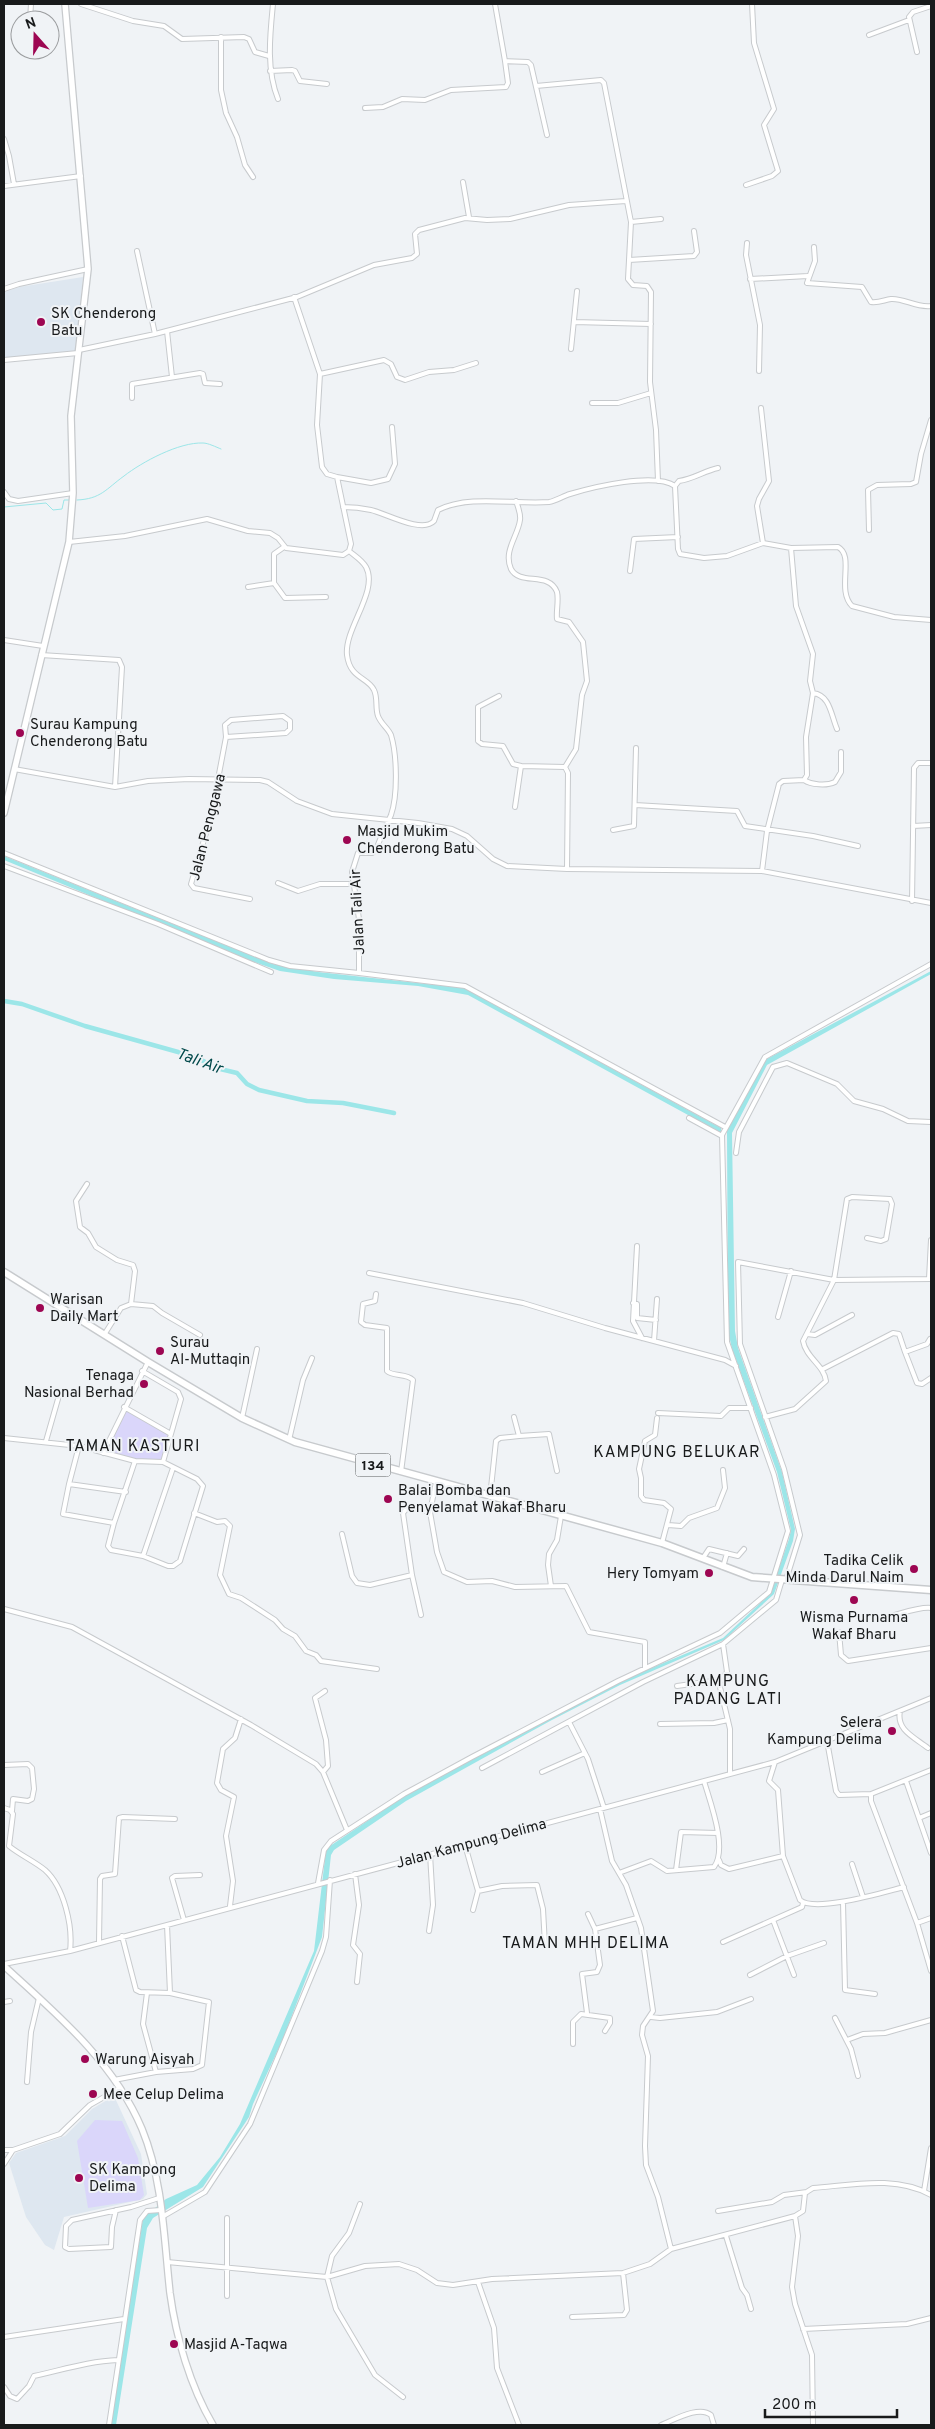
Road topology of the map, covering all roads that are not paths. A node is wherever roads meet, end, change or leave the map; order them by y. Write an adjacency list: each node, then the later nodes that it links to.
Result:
1 (65, 4): 20 (street)
2 (81, 4): 9 (street)
3 (274, 4): 11 (street)
4 (495, 4): 12 (street)
5 (752, 4): 24 (street)
6 (931, 6): 7 (street)
7 (909, 20): 8 (street); 10 (street)
8 (869, 35)
9 (221, 37): 11 (street); 21 (street)
10 (917, 52)
11 (269, 56): 13 (street)
12 (505, 61): 15 (street); 17 (street)
13 (270, 70): 14 (street); 16 (street)
14 (327, 84)
15 (536, 86): 18 (street); 26 (street)
16 (278, 99)
17 (365, 108)
18 (547, 136)
19 (4, 139): 23 (street)
20 (81, 176): 23 (street); 35 (street)
21 (253, 177)
22 (463, 182): 27 (street)
23 (14, 184): 25 (street)
24 (746, 185)
25 (4, 186)
26 (626, 201): 27 (street); 29 (street)
27 (469, 217): 40 (street)
28 (661, 219): 29 (street)
29 (631, 222): 34 (street)
30 (694, 231): 34 (street)
31 (747, 243): 37 (street)
32 (814, 247): 36 (street)
33 (137, 250): 45 (street)
34 (629, 260): 43 (street)
35 (88, 269): 38 (street); 47 (street)
36 (808, 276): 37 (street); 41 (street)
37 (750, 280): 50 (street)
38 (4, 289)
39 (577, 291): 42 (street)
40 (294, 297): 44 (street); 51 (street)
41 (931, 306)
42 (574, 322): 43 (street); 46 (street)
43 (651, 324): 54 (street)
44 (167, 331): 45 (street); 52 (street)
45 (155, 334): 47 (street)
46 (571, 349)
47 (78, 352): 48 (street); 65 (street)
48 (4, 360)
49 (476, 363): 51 (street)
50 (759, 371)
51 (320, 374): 61 (street)
52 (172, 378): 53 (street); 55 (street)
53 (220, 384)
54 (651, 393): 56 (street); 62 (street)
55 (132, 398)
56 (592, 404)
57 (761, 408): 71 (street)
58 (931, 420): 68 (street)
59 (392, 427): 61 (street)
60 (718, 468): 63 (street)
61 (337, 477): 67 (street)
62 (658, 481): 63 (street); 66 (street)
63 (675, 486): 69 (street)
64 (4, 492): 65 (street)
65 (73, 493): 70 (street)
66 (516, 501): 67 (street); 91 (street)
67 (343, 507): 74 (street)
68 (870, 530)
69 (678, 537): 71 (street); 75 (street)
70 (69, 542): 72 (street); 81 (street)
71 (763, 543): 73 (street)
72 (284, 547): 74 (street); 76 (street)
73 (792, 548): 79 (street); 83 (street)
74 (350, 551): 99 (street, Jalan Tali Air)
75 (630, 571)
76 (274, 583): 77 (street); 78 (street)
77 (248, 587)
78 (326, 597)
79 (931, 620)
80 (4, 640): 81 (street)
81 (43, 646): 82 (street)
82 (41, 655): 92 (street); 95 (street)
83 (813, 693): 85 (street); 94 (street)
84 (499, 696): 90 (street)
85 (837, 729)
86 (226, 737): 86 (street, Jalan Penggawa); 93 (street, Jalan Penggawa)
87 (636, 748): 96 (street)
88 (842, 752): 94 (street)
89 (931, 763): 101 (street)
90 (521, 766): 91 (street); 97 (street)
91 (565, 767): 107 (street)
92 (14, 769): 95 (street); 98 (street)
93 (219, 778): 95 (street); 99 (street); 111 (street, Jalan Penggawa)
94 (804, 780): 103 (street)
95 (115, 787)
96 (635, 805): 102 (street); 103 (street)
97 (515, 807)
98 (4, 813)
99 (388, 821): 107 (street); 110 (street, Jalan Tali Air)
100 (931, 825): 101 (street)
101 (913, 826): 112 (street)
102 (613, 830)
103 (767, 831): 104 (street); 108 (street)
104 (858, 846)
105 (4, 852): 116 (street, Jalan Tali Air)
106 (4, 866): 115 (street)
107 (568, 870): 108 (street)
108 (762, 871): 112 (street)
109 (278, 883): 110 (street)
110 (354, 884): 116 (street, Jalan Tali Air)
111 (250, 899)
112 (912, 901): 113 (street)
113 (931, 904)
114 (931, 964): 117 (street)
115 (271, 972)
116 (359, 973): 121 (street)
117 (766, 1058): 118 (street); 121 (street)
118 (773, 1067): 120 (street); 123 (street)
119 (690, 1118): 122 (street)
120 (931, 1122)
121 (725, 1128): 122 (street)
122 (722, 1135): 150 (street)
123 (736, 1153)
124 (87, 1184): 136 (street)
125 (866, 1238): 132 (street)
126 (931, 1240): 131 (street)
127 (637, 1246): 135 (street)
128 (790, 1271): 132 (street); 138 (street); 158 (street)
129 (4, 1272): 141 (main road, 134)
130 (369, 1273): 143 (street)
131 (930, 1279): 132 (street)
132 (834, 1280): 140 (street)
133 (376, 1294): 172 (street)
134 (657, 1299): 139 (street)
135 (632, 1303): 139 (street); 143 (street)
136 (131, 1304): 141 (street); 142 (street)
137 (852, 1315): 140 (street)
138 (778, 1317)
139 (656, 1320): 145 (street)
140 (807, 1334): 151 (street)
141 (104, 1335): 149 (main road, 134)
142 (200, 1335)
143 (642, 1338): 145 (street)
144 (930, 1339): 147 (street)
145 (654, 1341): 150 (street)
146 (257, 1349): 159 (street)
147 (905, 1352): 151 (street); 153 (street)
148 (312, 1358): 163 (street)
149 (148, 1362): 152 (street); 159 (main road, 134)
150 (736, 1366): 156 (street)
151 (823, 1369): 158 (street)
152 (142, 1371): 155 (street); 160 (street)
153 (931, 1378)
154 (60, 1392): 164 (street)
155 (124, 1407): 160 (street); 166 (street)
156 (751, 1408): 181 (street); 190 (street)
157 (514, 1417): 161 (street)
158 (765, 1417): 191 (street)
159 (242, 1418): 163 (main road, 134)
160 (171, 1434): 168 (street)
161 (519, 1436): 171 (street); 176 (street)
162 (4, 1438): 164 (street)
163 (289, 1440): 172 (main road, 134)
164 (46, 1441): 165 (street)
165 (79, 1446): 166 (street); 174 (street)
166 (103, 1453): 167 (street)
167 (135, 1461): 168 (street); 175 (street)
168 (163, 1462): 169 (street)
169 (173, 1468): 178 (street); 186 (street)
170 (722, 1470): 181 (street)
171 (557, 1471)
172 (401, 1472): 173 (main road, 134)
173 (436, 1482): 176 (main road, 134); 177 (street)
174 (68, 1484): 175 (street); 180 (street)
175 (126, 1492): 180 (street)
176 (490, 1497): 179 (main road, 134)
177 (430, 1512): 189 (street); 192 (street)
178 (194, 1513): 186 (street); 202 (street)
179 (561, 1516): 183 (main road, 134); 192 (street)
180 (114, 1523): 186 (street)
181 (668, 1525): 183 (street)
182 (342, 1534): 189 (street)
183 (662, 1543): 187 (main road, 134)
184 (744, 1549): 185 (street)
185 (727, 1553): 187 (street); 188 (street)
186 (143, 1556)
187 (703, 1558): 188 (main road, 134)
188 (723, 1567): 190 (main road, 134)
189 (412, 1576): 196 (street)
190 (774, 1580): 191 (main road, 134); 201 (street)
191 (784, 1580): 193 (main road, 134); 199 (street)
192 (551, 1586): 201 (street)
193 (931, 1590)
194 (931, 1608): 197 (street)
195 (4, 1609): 208 (street)
196 (421, 1614)
197 (877, 1619)
198 (839, 1632): 200 (street)
199 (723, 1644): 203 (street); 210 (street)
200 (931, 1648)
201 (645, 1668): 231 (street)
202 (377, 1669)
203 (720, 1680): 204 (street); 209 (street)
204 (677, 1686)
205 (325, 1691): 219 (street)
206 (931, 1698): 207 (street, Jalan Kampung Delima)
207 (900, 1711): 212 (street, Jalan Kampung Delima); 213 (street)
208 (241, 1719): 219 (street); 250 (street)
209 (728, 1720): 211 (street); 221 (street)
210 (569, 1722): 214 (street); 217 (street)
211 (660, 1724)
212 (827, 1741): 215 (street, Jalan Kampung Delima); 224 (street)
213 (928, 1748)
214 (584, 1753): 220 (street); 226 (street)
215 (775, 1762): 221 (street, Jalan Kampung Delima); 236 (street)
216 (4, 1765): 227 (street)
217 (482, 1768)
218 (931, 1770): 223 (street)
219 (323, 1772): 231 (street)
220 (542, 1772)
221 (730, 1774): 222 (street, Jalan Kampung Delima)
222 (704, 1781): 226 (street, Jalan Kampung Delima); 232 (street)
223 (906, 1781): 224 (street); 229 (street)
224 (871, 1794): 245 (street)
225 (4, 1808): 227 (street)
226 (602, 1808): 233 (street, Jalan Kampung Delima); 240 (street)
227 (12, 1812): 266 (street)
228 (931, 1813): 229 (street)
229 (919, 1818): 234 (street)
230 (175, 1819): 262 (street)
231 (347, 1830): 244 (street)
232 (718, 1833): 237 (street); 239 (street)
233 (465, 1844): 235 (street, Jalan Kampung Delima); 246 (street)
234 (931, 1852)
235 (430, 1854): 241 (street, Jalan Kampung Delima); 260 (street)
236 (782, 1856): 237 (street); 249 (street)
237 (719, 1860): 239 (street)
238 (852, 1864): 247 (street)
239 (676, 1870): 240 (street)
240 (619, 1873): 253 (street)
241 (355, 1874): 243 (street, Jalan Kampung Delima); 273 (street)
242 (200, 1875): 255 (street)
243 (330, 1880): 244 (street, Jalan Kampung Delima); 306 (street)
244 (318, 1883): 250 (street, Jalan Kampung Delima)
245 (904, 1887): 247 (street); 257 (street)
246 (478, 1891): 251 (street); 265 (street)
247 (863, 1897): 248 (street)
248 (843, 1902): 249 (street); 276 (street)
249 (803, 1903): 256 (street)
250 (230, 1906): 255 (street, Jalan Kampung Delima)
251 (473, 1910)
252 (588, 1914): 259 (street)
253 (637, 1918): 259 (street); 282 (street)
254 (931, 1918): 257 (street)
255 (184, 1920): 258 (street, Jalan Kampung Delima)
256 (773, 1920): 263 (street); 267 (street)
257 (917, 1923): 268 (street)
258 (167, 1924): 261 (street, Jalan Kampung Delima); 275 (street)
259 (595, 1929): 281 (street)
260 (429, 1931)
261 (122, 1936): 262 (street, Jalan Kampung Delima); 274 (street)
262 (99, 1942): 266 (street, Jalan Kampung Delima)
263 (723, 1942)
264 (824, 1943): 267 (street)
265 (544, 1946)
266 (70, 1950): 269 (street, Jalan Kampung Delima)
267 (787, 1956): 271 (street); 272 (street)
268 (930, 1958): 270 (street)
269 (5, 1968): 277 (street)
270 (931, 1971)
271 (750, 1974)
272 (794, 1974)
273 (357, 1982)
274 (147, 1992): 275 (street); 288 (street)
275 (170, 1992): 288 (street)
276 (875, 1994)
277 (39, 1998): 290 (street); 291 (street)
278 (751, 1999): 282 (street)
279 (10, 2001): 280 (street)
280 (4, 2002)
281 (586, 2013): 285 (street); 287 (street)
282 (651, 2017): 309 (street)
283 (835, 2018): 286 (street)
284 (931, 2020): 286 (street)
285 (605, 2031)
286 (847, 2040): 289 (street)
287 (573, 2044)
288 (156, 2072): 290 (street)
289 (858, 2076)
290 (114, 2080): 292 (street)
291 (27, 2082)
292 (120, 2088): 295 (street); 300 (street)
293 (931, 2148): 297 (street)
294 (4, 2150): 295 (street)
295 (13, 2150): 296 (street)
296 (4, 2164)
297 (924, 2191): 298 (street); 299 (street)
298 (806, 2192): 304 (street); 305 (street)
299 (931, 2195)
300 (159, 2198): 302 (street); 303 (street)
301 (360, 2204): 313 (street)
302 (116, 2210): 302 (street)
303 (161, 2210): 306 (street); 319 (street)
304 (718, 2212)
305 (795, 2216): 308 (street); 320 (street)
306 (162, 2217): 310 (street)
307 (227, 2218): 311 (street)
308 (726, 2236): 309 (street); 316 (street)
309 (671, 2248): 312 (street)
310 (167, 2262): 311 (street); 326 (street)
311 (227, 2269): 313 (street); 315 (street)
312 (623, 2273): 314 (street); 317 (street)
313 (327, 2277): 314 (street); 324 (street)
314 (478, 2282): 327 (street)
315 (227, 2296)
316 (751, 2309)
317 (572, 2317)
318 (931, 2318): 320 (street)
319 (124, 2319): 321 (street); 322 (street)
320 (803, 2329): 330 (street)
321 (4, 2337)
322 (118, 2360): 323 (street); 325 (street)
323 (4, 2387)
324 (403, 2398)
325 (110, 2425)
326 (213, 2425)
327 (519, 2425)
328 (661, 2425): 329 (street)
329 (714, 2425)
330 (813, 2425)

